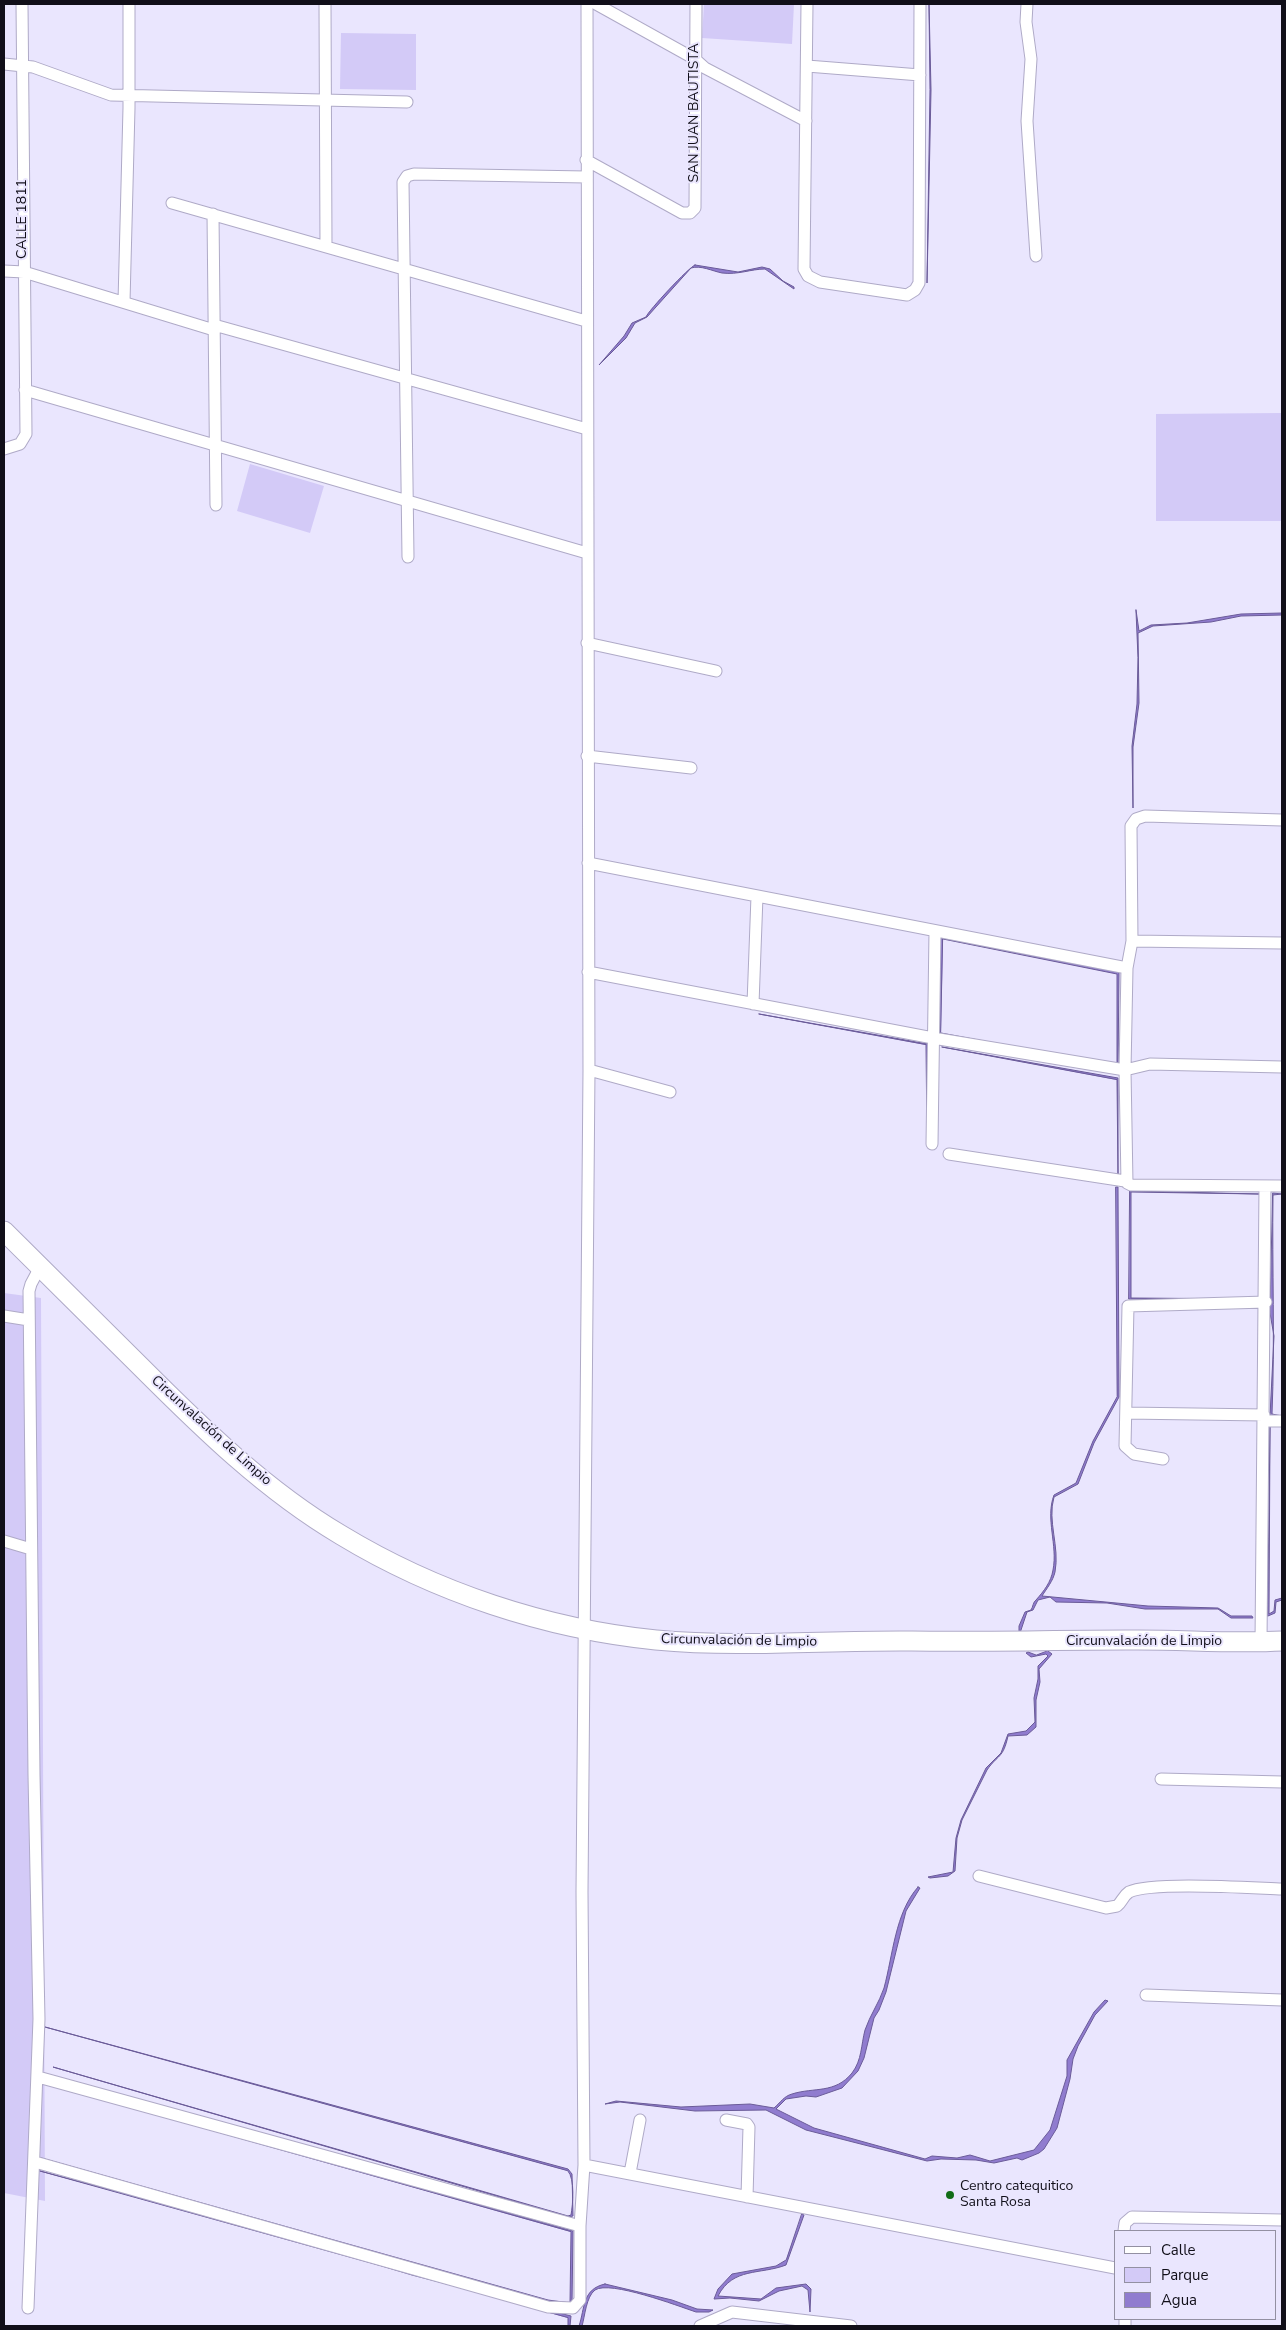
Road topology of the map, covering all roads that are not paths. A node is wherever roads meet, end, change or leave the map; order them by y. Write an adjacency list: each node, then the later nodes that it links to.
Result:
1 (22, 4): 12 (street, CALLE 1811)
2 (129, 4): 15 (street)
3 (325, 4): 16 (street)
4 (587, 4): 19 (street)
5 (596, 4): 10 (street)
6 (696, 4): 10 (street, SAN JUAN BAUTISTA)
7 (807, 4): 13 (street)
8 (920, 4): 14 (street)
9 (1027, 4): 24 (street)
10 (696, 59): 18 (street); 19 (street, SAN JUAN BAUTISTA)
11 (4, 64): 12 (street)
12 (22, 64): 15 (street); 27 (street, CALLE 1811)
13 (807, 66): 14 (street); 18 (street)
14 (920, 75): 18 (street)
15 (129, 96): 16 (street); 28 (street)
16 (325, 100): 17 (street); 23 (street)
17 (407, 102)
18 (806, 121)
19 (586, 160): 20 (street)
20 (586, 177): 25 (street); 29 (street)
21 (172, 203): 22 (street)
22 (213, 214): 23 (street); 30 (street)
23 (326, 246): 25 (street)
24 (1036, 256)
25 (404, 269): 29 (street); 31 (street)
26 (4, 271): 27 (street)
27 (24, 272): 28 (street); 32 (street, CALLE 1811)
28 (124, 302): 30 (street)
29 (586, 321): 33 (street)
30 (214, 327): 31 (street); 34 (street)
31 (405, 378): 33 (street); 36 (street)
32 (25, 390): 34 (street); 35 (street, CALLE 1811)
33 (587, 429): 38 (street)
34 (215, 444): 36 (street); 37 (street)
35 (4, 449)
36 (407, 499): 38 (street); 39 (street)
37 (216, 505)
38 (587, 553): 40 (street)
39 (408, 557)
40 (587, 642): 41 (street); 42 (street)
41 (716, 671)
42 (588, 756): 43 (street); 45 (street)
43 (691, 768)
44 (1282, 820): 48 (street)
45 (588, 863): 46 (street); 51 (street)
46 (757, 896): 47 (street); 52 (street)
47 (935, 931): 50 (street); 53 (street)
48 (1132, 942): 49 (street); 50 (street)
49 (1282, 943)
50 (1128, 968): 56 (street)
51 (588, 972): 52 (street); 55 (street)
52 (753, 1004): 53 (street)
53 (933, 1038): 56 (street); 58 (street)
54 (1282, 1067): 56 (street)
55 (589, 1070): 57 (street); 74 (street)
56 (1126, 1070): 60 (street)
57 (670, 1092)
58 (932, 1144)
59 (949, 1154): 60 (street)
60 (1126, 1181): 61 (street)
61 (1265, 1186): 62 (street); 65 (street)
62 (1282, 1186)
63 (4, 1231): 64 (highway, Circunvalación de Limpio)
64 (40, 1267): 67 (street); 74 (highway, Circunvalación de Limpio)
65 (1266, 1302): 68 (street); 69 (street)
66 (4, 1316): 67 (street)
67 (29, 1320): 73 (street)
68 (1126, 1413): 69 (street); 71 (street)
69 (1263, 1418): 70 (street); 76 (street)
70 (1282, 1421)
71 (1163, 1459)
72 (4, 1541): 73 (street)
73 (32, 1549): 83 (street)
74 (585, 1628): 76 (highway, Circunvalación de Limpio); 87 (street)
75 (1282, 1641): 76 (highway, Circunvalación de Limpio)
76 (1261, 1642)
77 (1161, 1779): 78 (street)
78 (1282, 1782)
79 (979, 1876): 80 (street)
80 (1282, 1889)
81 (1146, 1995): 82 (street)
82 (1282, 2000)
83 (38, 2077): 86 (street); 91 (street)
84 (640, 2120): 88 (street)
85 (726, 2120): 89 (street)
86 (35, 2162): 91 (street); 94 (street)
87 (584, 2165): 88 (street); 91 (street)
88 (630, 2174): 89 (street)
89 (747, 2197): 93 (street)
90 (1282, 2220): 92 (street)
91 (580, 2226)
92 (1124, 2230)
93 (1114, 2268)
94 (28, 2308)
95 (700, 2326): 96 (street)
96 (851, 2326)

